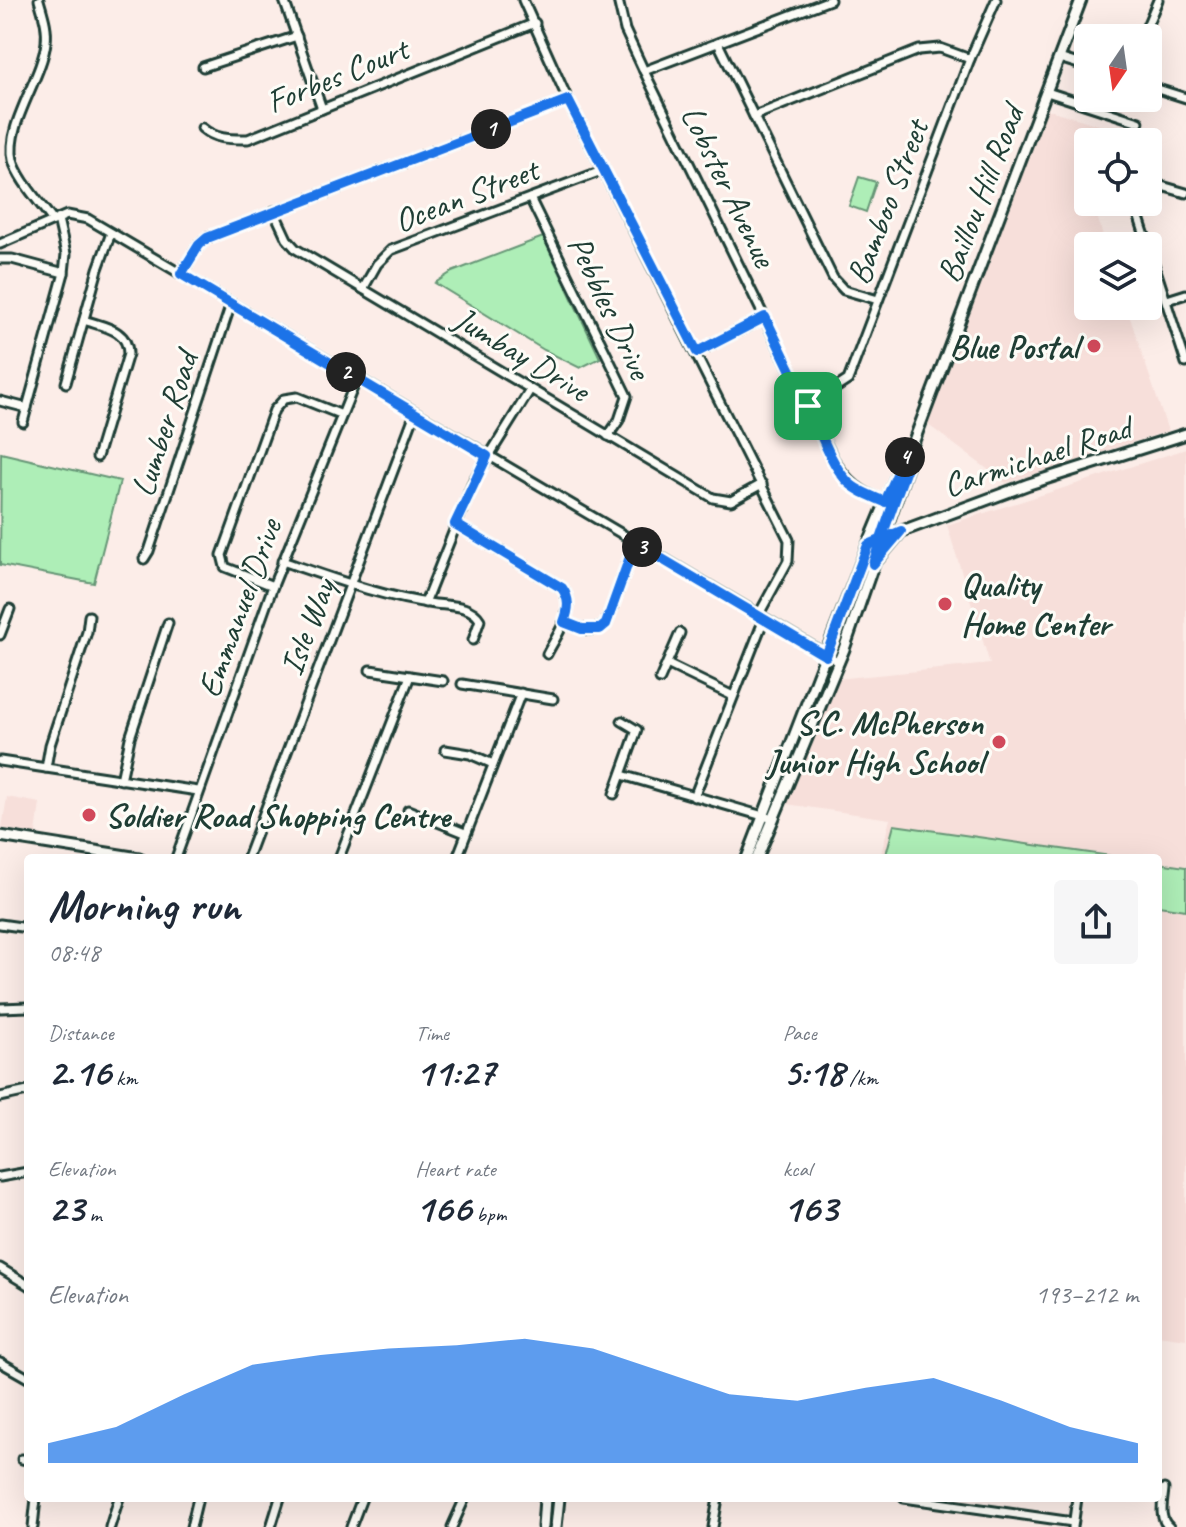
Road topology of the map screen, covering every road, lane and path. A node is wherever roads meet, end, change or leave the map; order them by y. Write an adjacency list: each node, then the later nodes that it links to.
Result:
1 (39, 0): 32 (street)
2 (284, 0): 11 (street)
3 (523, 0): 9 (street)
4 (618, 0): 17 (street, Lobster Avenue)
5 (830, 0): 12 (street)
6 (996, 0): 14 (street, Bamboo Street)
7 (1081, 0): 13 (main road, Baillou Hill Road)
8 (1158, 0): 10 (street)
9 (535, 23): 21 (street); 22 (street, Forbes Court)
10 (1148, 24)
11 (297, 36): 16 (street); 22 (street)
12 (718, 43): 17 (street); 23 (street)
13 (1059, 58): 15 (street); 19 (main road, Baillou Hill Road)
14 (970, 59): 23 (street); 40 (street, Bamboo Street)
15 (1074, 63)
16 (203, 67)
17 (644, 71): 43 (street, Lobster Avenue)
18 (1162, 90): 20 (street)
19 (1047, 92): 24 (street); 58 (main road, Baillou Hill Road)
20 (1186, 98)
21 (568, 100): 26 (street); 30 (street)
22 (322, 109): 25 (street, Forbes Court)
23 (754, 116): 40 (street)
24 (1139, 122)
25 (202, 128)
26 (604, 170): 29 (street, Ocean Street); 45 (street)
27 (1162, 186): 28 (street)
28 (1186, 193)
29 (530, 198): 38 (street, Ocean Street); 57 (street, Pebbles Drive)
30 (274, 211): 37 (street); 38 (street, Jumbay Drive)
31 (1139, 216): 41 (street)
32 (56, 220): 33 (street); 34 (street); 36 (street)
33 (111, 233): 37 (street); 44 (street)
34 (0, 244)
35 (0, 259): 36 (street)
36 (64, 273): 52 (street)
37 (181, 274): 42 (street)
38 (363, 289): 49 (street, Jumbay Drive)
39 (1186, 294): 41 (street)
40 (878, 300): 51 (street, Bamboo Street)
41 (1167, 300): 46 (street)
42 (231, 304): 47 (street); 68 (street, Lumber Road)
43 (765, 317): 45 (street); 51 (street, Lobster Avenue)
44 (84, 320): 48 (street); 60 (street)
45 (697, 352): 61 (street)
46 (1186, 363)
47 (357, 378): 53 (street); 54 (street, Emmanuel Drive)
48 (66, 383)
49 (530, 390): 57 (street, Jumbay Drive); 59 (street)
50 (0, 401): 52 (street)
51 (808, 406): 62 (street, Lobster Avenue)
52 (27, 408): 55 (street)
53 (415, 413): 59 (street); 71 (street, Isle Way)
54 (342, 415): 69 (street, Emmanuel Drive); 72 (street)
55 (23, 422)
56 (1186, 434): 64 (main road, Carmichael Road)
57 (608, 436): 61 (street, Jumbay Drive)
58 (910, 451): 62 (main road, Baillou Hill Road); 65 (main road, Baillou Hill Road)
59 (487, 456): 63 (street); 66 (street)
60 (97, 457)
61 (762, 484): 76 (street)
62 (885, 502): 67 (main road, Baillou Hill Road)
63 (455, 524): 73 (street); 77 (street)
64 (901, 531): 65 (main road); 70 (main road, Carmichael Road)
65 (881, 538): 67 (main road); 70 (main road, Baillou Hill Road)
66 (635, 543): 76 (street); 77 (street)
67 (868, 545): 83 (main road, Baillou Hill Road)
68 (144, 559)
69 (282, 561): 71 (street); 72 (street, Emmanuel Drive)
70 (873, 564): 84 (main road, Baillou Hill Road)
71 (351, 584): 73 (street); 110 (street, Isle Way)
72 (273, 586): 101 (street, Emmanuel Drive)
73 (425, 603): 81 (street)
74 (10, 609): 80 (street)
75 (89, 616): 98 (street)
76 (761, 618): 83 (street); 92 (street)
77 (564, 622): 82 (street)
78 (168, 623): 100 (street)
79 (680, 633): 85 (street)
80 (0, 635)
81 (473, 640)
82 (547, 654)
83 (826, 656): 84 (street); 105 (main road, Baillou Hill Road)
84 (839, 662): 105 (main road, Baillou Hill Road)
85 (667, 664): 88 (street); 92 (street)
86 (370, 670): 87 (street)
87 (410, 676): 89 (street); 111 (street)
88 (660, 679)
89 (443, 681)
90 (462, 684): 91 (street)
91 (521, 693): 93 (street); 97 (street)
92 (733, 696): 103 (street)
93 (553, 699)
94 (622, 721): 99 (street)
95 (445, 750): 97 (street)
96 (0, 761): 98 (street)
97 (493, 764): 106 (street)
98 (46, 768): 100 (street)
99 (622, 775): 102 (street); 103 (street)
100 (121, 780): 101 (street)
101 (198, 791): 109 (street, Emmanuel Drive)
102 (614, 794)
103 (694, 797): 105 (street)
104 (408, 810): 106 (street)
105 (768, 817): 113 (main road, Baillou Hill Road); 114 (main road, Baillou Hill Road)
106 (465, 833): 112 (street)
107 (0, 836): 108 (main road)
108 (114, 854)
109 (177, 854)
110 (249, 854)
111 (341, 854)
112 (458, 854)
113 (749, 854)
114 (758, 854)
115 (0, 924): 116 (street)
116 (24, 927)
117 (24, 1007): 118 (street)
118 (0, 1008)
119 (24, 1092): 120 (street)
120 (0, 1097)
121 (24, 1173): 122 (street)
122 (0, 1177)
123 (0, 1268): 124 (street)
124 (24, 1283)
125 (0, 1362): 126 (street)
126 (24, 1376)
127 (1164, 1489): 151 (street)
128 (36, 1502): 142 (street)
129 (118, 1502): 143 (street)
130 (197, 1502): 144 (street)
131 (279, 1502): 145 (street)
132 (360, 1502): 146 (street)
133 (463, 1502): 147 (street)
134 (545, 1502): 148 (main road)
135 (559, 1502): 149 (main road)
136 (717, 1502): 150 (street)
137 (937, 1502): 140 (street)
138 (993, 1502): 140 (street)
139 (1076, 1502): 141 (street)
140 (992, 1509): 141 (street)
141 (1073, 1524)
142 (33, 1527)
143 (110, 1527)
144 (191, 1527)
145 (271, 1527)
146 (351, 1527)
147 (452, 1527)
148 (543, 1527)
149 (556, 1527)
150 (713, 1527)
151 (1169, 1527)

